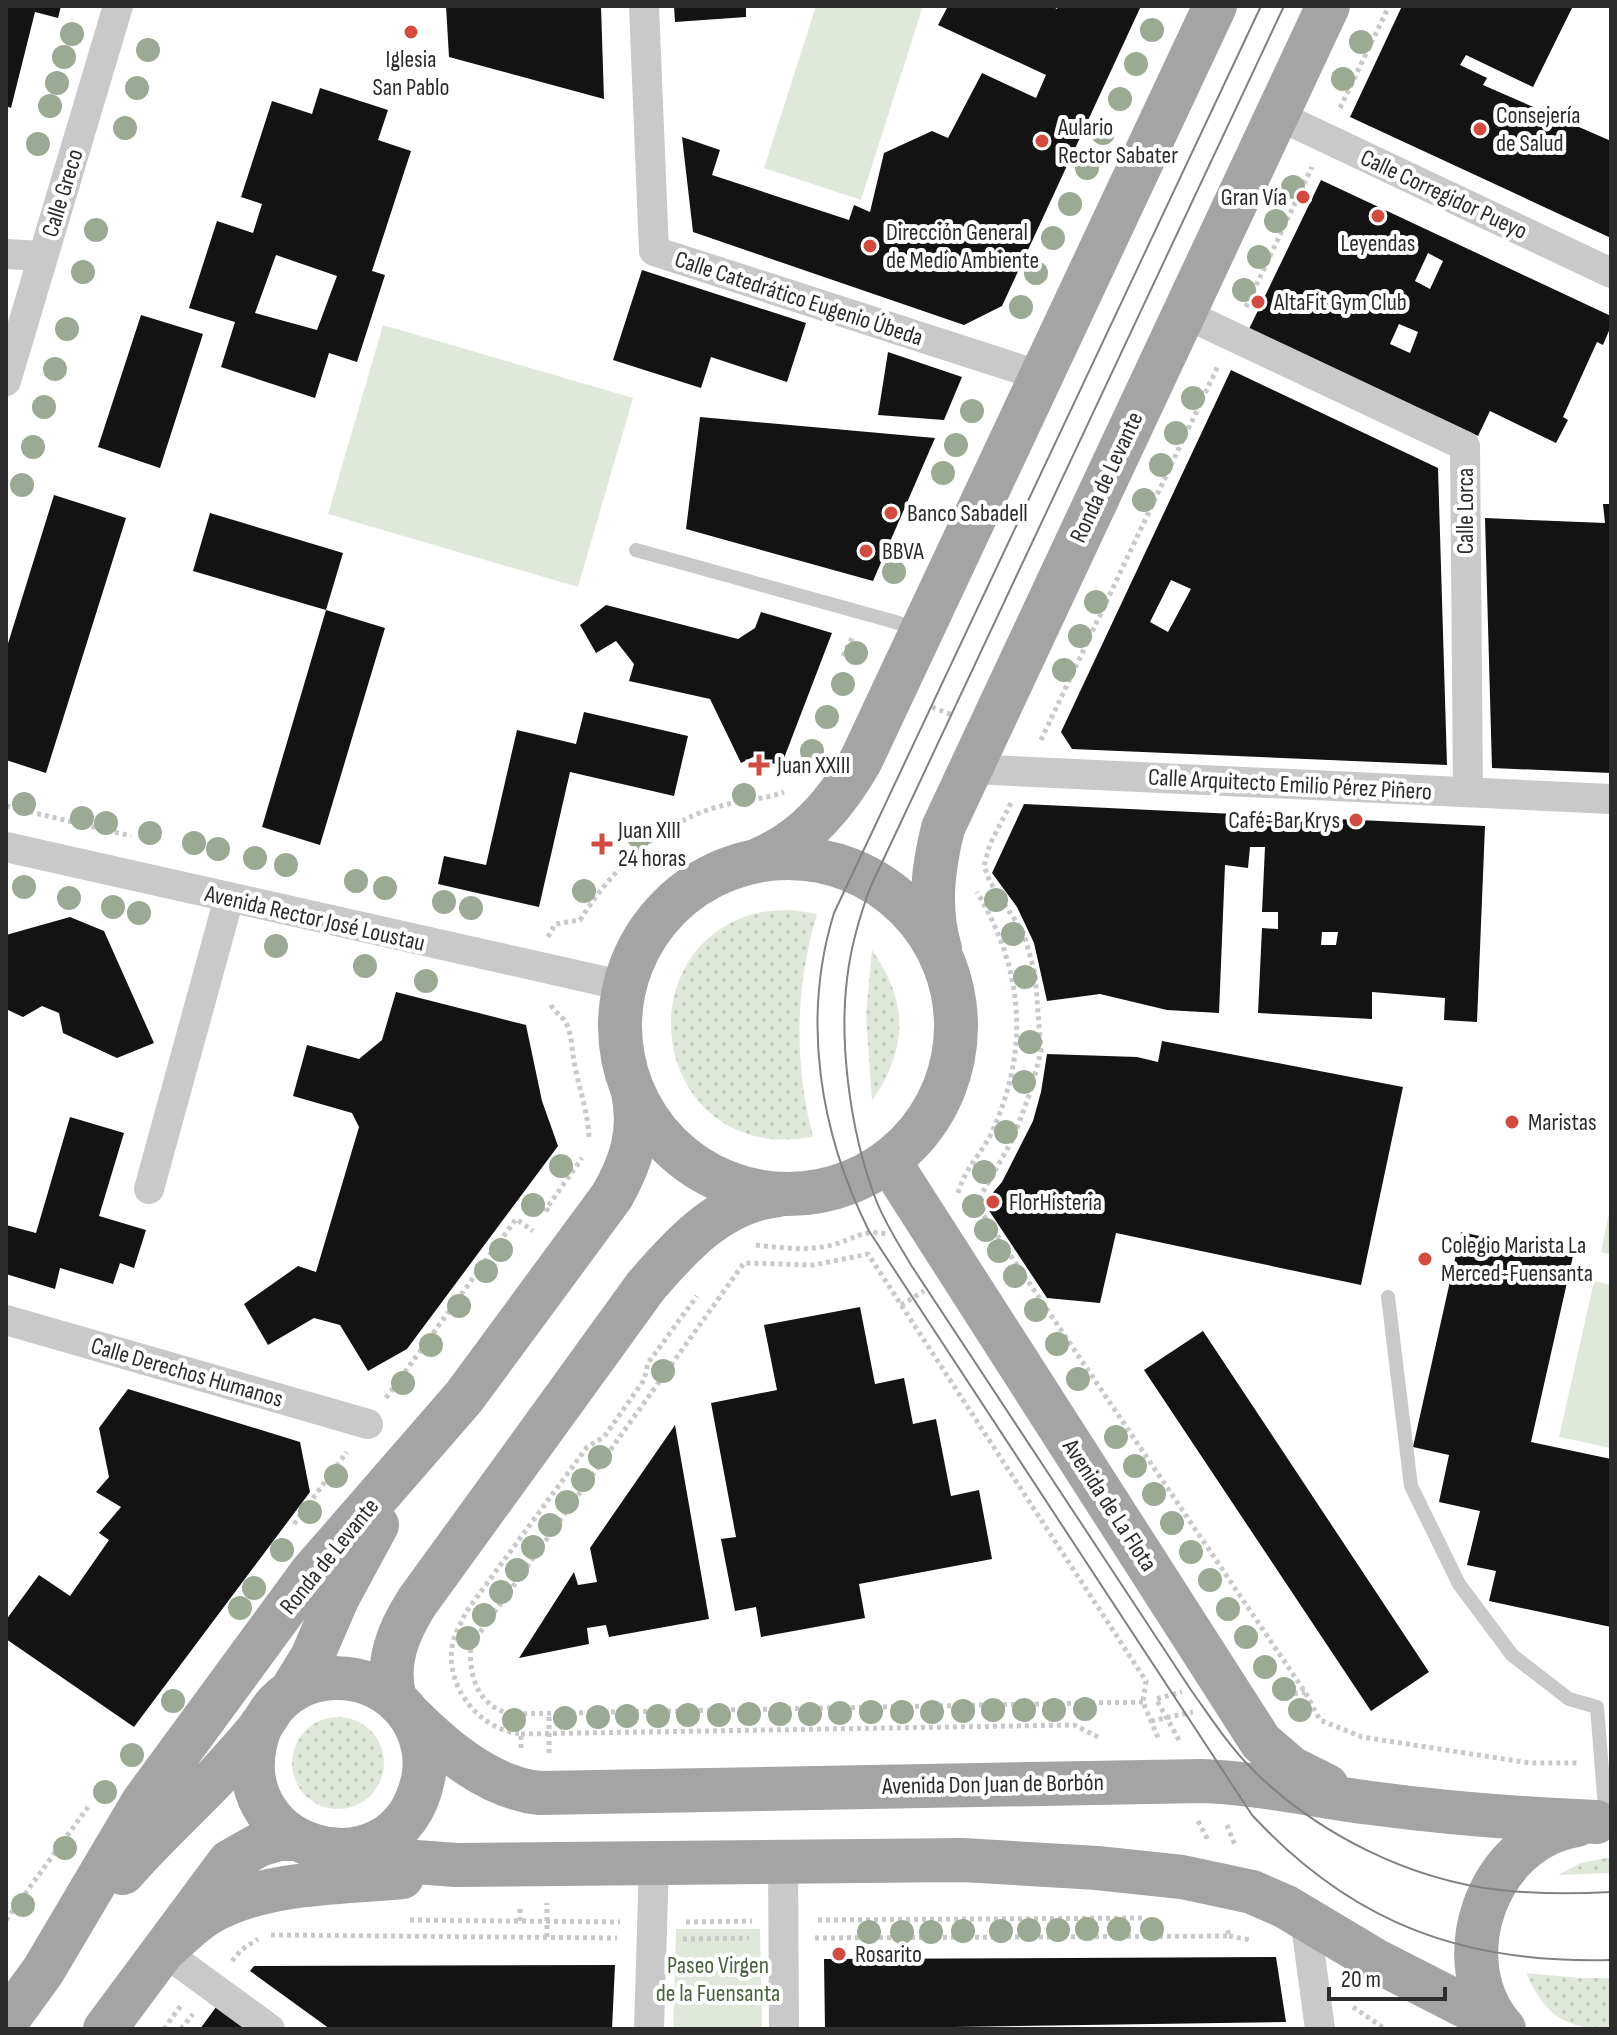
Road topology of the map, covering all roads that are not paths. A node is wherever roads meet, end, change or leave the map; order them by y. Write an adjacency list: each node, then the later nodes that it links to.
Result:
1 (118, 6): 7 (street, Calle Greco)
2 (644, 6): 10 (street, Calle Catedrático Eugenio Úbeda)
3 (1215, 6): 10 (main road)
4 (1328, 6): 5 (main road, Ronda de Levante)
5 (1277, 115): 8 (street, Calle Corregidor Pueyo); 9 (main road, Ronda de Levante)
6 (6, 254): 7 (street)
7 (43, 256): 11 (street, Calle Greco)
8 (1611, 273)
9 (1183, 313): 14 (main road, Ronda de Levante); 15 (street, Calle Lorca)
10 (1041, 376): 13 (main road)
11 (6, 381)
12 (636, 550): 13 (lane)
13 (922, 629): 18 (main road)
14 (969, 769): 15 (street, Calle Arquitecto Emilio Pérez Piñero); 20 (main road, Ronda de Levante)
15 (1468, 792): 16 (street, Calle Arquitecto Emilio Pérez Piñero)
16 (1611, 799)
17 (6, 847): 19 (street, Avenida Rector José Loustau)
18 (755, 861): 20 (main road); 21 (main road)
19 (229, 898): 21 (street, Avenida Rector José Loustau); 24 (street)
20 (943, 959): 23 (main road)
21 (625, 986): 22 (main road)
22 (633, 1092): 25 (main road); 28 (main road, Ronda de Levante)
23 (889, 1161): 25 (main road); 33 (main road, Avenida de La Flota)
24 (149, 1189)
25 (781, 1195): 31 (main road)
26 (1388, 1297): 34 (lane)
27 (6, 1320): 29 (street, Calle Derechos Humanos)
28 (464, 1397): 30 (main road); 42 (main road, Ronda de Levante)
29 (368, 1424)
30 (291, 1691): 31 (main road); 32 (main road)
31 (403, 1708): 33 (main road, Avenida Don Juan de Borbón); 36 (main road)
32 (261, 1725): 35 (main road); 42 (main road)
33 (1370, 1803): 34 (main road, Avenida Don Juan de Borbón)
34 (1604, 1822): 45 (main road)
35 (294, 1839): 36 (main road); 41 (main road)
36 (341, 1851): 39 (main road)
37 (783, 1861): 38 (main road); 40 (main road); 48 (street)
38 (654, 1863): 39 (main road); 47 (street)
39 (520, 1865): 41 (main road)
40 (1305, 1918): 45 (main road); 49 (street)
41 (163, 1951): 44 (main road); 46 (street)
42 (43, 1971): 43 (main road, Ronda de Levante)
43 (6, 2022)
44 (116, 2025)
45 (1502, 2026)
46 (270, 2029)
47 (649, 2029)
48 (784, 2029)
49 (1320, 2029)

